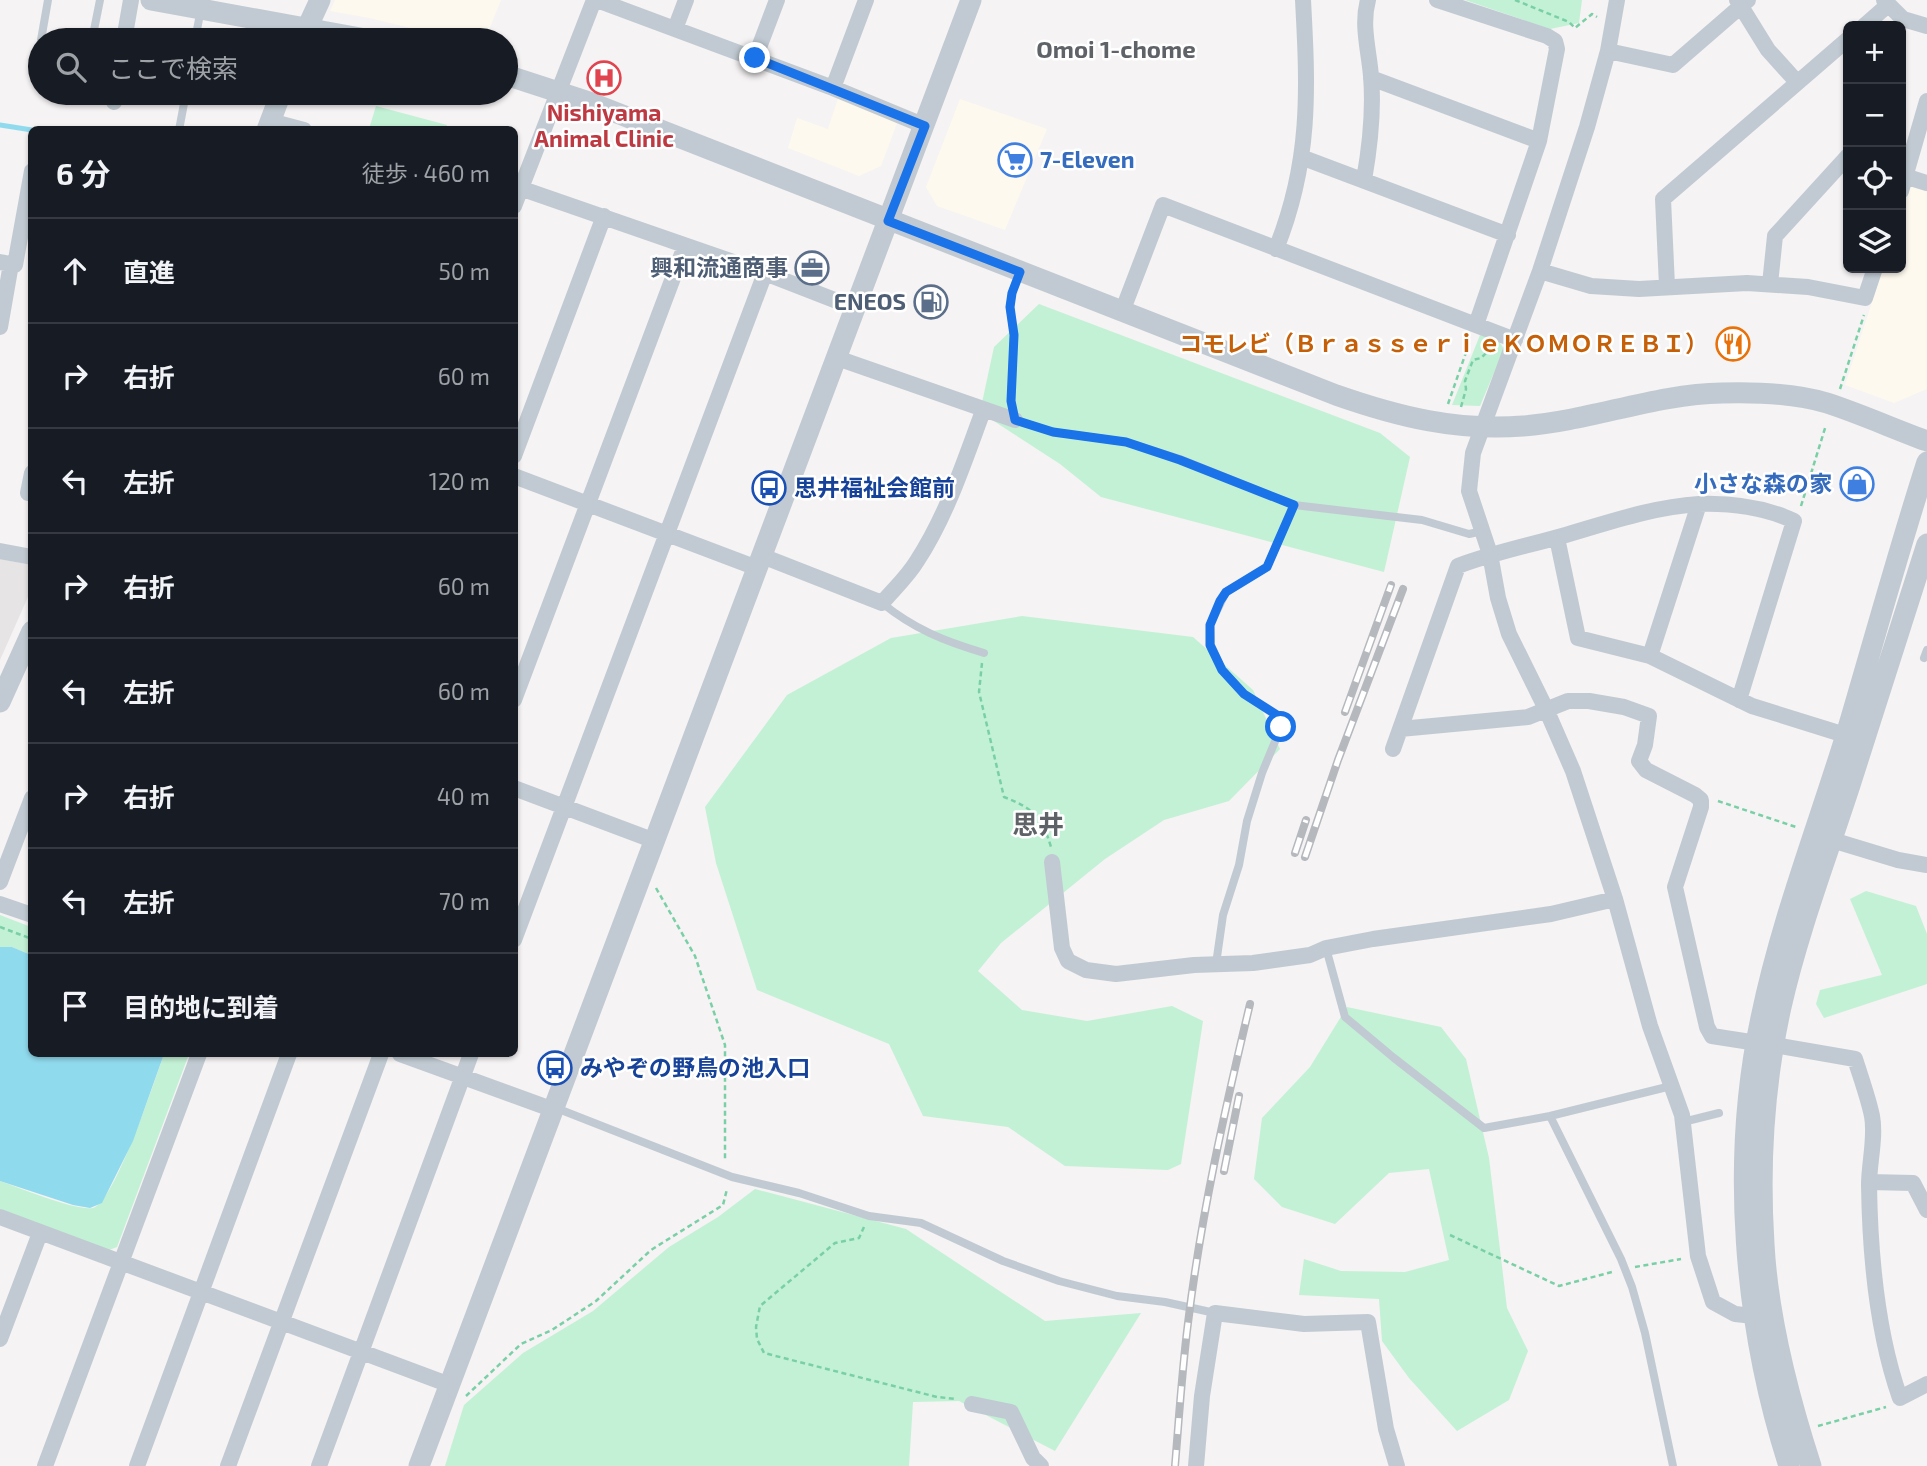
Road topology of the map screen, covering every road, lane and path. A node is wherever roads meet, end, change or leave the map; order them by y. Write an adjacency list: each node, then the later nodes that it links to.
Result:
1 (48, 0): 22 (lane)
2 (100, 0): 23 (lane)
3 (131, 0): 24 (street)
4 (150, 0): 18 (street)
5 (320, 0): 27 (street)
6 (596, 0): 28 (street); 36 (street)
7 (686, 0): 28 (street)
8 (777, 0): 31 (street)
9 (866, 0): 35 (street)
10 (971, 0): 42 (street)
11 (1303, 0): 44 (street)
12 (1368, 0): 32 (street)
13 (1437, 0): 43 (street)
14 (1515, 0): 19 (path)
15 (1617, 0): 30 (street)
16 (1742, 2): 30 (street); 34 (street)
17 (1886, 3): 20 (street); 21 (street)
18 (201, 9): 25 (lane); 26 (street)
19 (1592, 14)
20 (1869, 21)
21 (1927, 26)
22 (43, 28)
23 (94, 28)
24 (126, 28)
25 (197, 28)
26 (279, 28)
27 (307, 28)
28 (676, 29): 31 (street)
29 (1843, 43): 34 (street)
30 (1608, 51): 58 (street)
31 (755, 58): 35 (street)
32 (1371, 78): 43 (street); 47 (street)
33 (518, 79): 36 (street)
34 (1797, 82): 63 (street)
35 (833, 88): 42 (street)
36 (560, 92): 50 (street); 53 (street)
37 (1927, 101): 46 (street)
38 (184, 105): 41 (lane)
39 (276, 105): 40 (street)
40 (268, 125)
41 (180, 126)
42 (925, 126): 53 (street)
43 (1539, 141): 54 (street)
44 (1301, 157): 47 (street); 56 (street)
45 (1843, 161): 62 (street)
46 (1906, 168)
47 (1364, 180): 54 (street)
48 (1906, 181): 49 (street)
49 (1927, 183)
50 (518, 186): 52 (street)
51 (28, 192): 57 (street)
52 (604, 216): 55 (street); 80 (street)
53 (888, 221): 59 (street); 65 (street)
54 (1508, 235): 67 (street)
55 (685, 246): 60 (street); 85 (street)
56 (1276, 249): 66 (street); 67 (street)
57 (14, 265): 68 (street)
58 (1540, 271): 63 (street); 70 (street)
59 (1020, 272): 66 (street); 76 (lane)
60 (765, 273): 65 (street); 88 (street)
61 (1873, 273): 64 (street)
62 (1770, 284): 63 (street); 64 (street)
63 (1667, 286)
64 (1865, 298): 72 (path)
65 (855, 309): 71 (street)
66 (1122, 312): 78 (street)
67 (1476, 325): 69 (street); 74 (path)
68 (0, 327)
69 (1497, 333): 70 (street); 75 (path)
70 (1515, 341): 78 (street)
71 (836, 358): 73 (street); 94 (street)
72 (1840, 389)
73 (983, 411): 76 (street); 95 (street)
74 (1445, 412)
75 (1459, 413)
76 (1015, 420): 84 (lane)
77 (1826, 425): 86 (path)
78 (1483, 426): 79 (street); 87 (street)
79 (1927, 441)
80 (518, 445)
81 (1927, 462): 104 (street)
82 (518, 478): 85 (street)
83 (1699, 504): 86 (street); 89 (street); 98 (street)
84 (1294, 505): 87 (lane); 124 (lane)
85 (587, 506): 88 (street); 99 (street)
86 (1794, 521): 101 (street)
87 (1483, 531): 92 (street)
88 (666, 534): 94 (street); 108 (street)
89 (1557, 538): 92 (street); 98 (street)
90 (1927, 544): 111 (street)
91 (0, 551): 93 (street)
92 (1490, 554): 102 (street); 103 (street)
93 (28, 556)
94 (760, 562): 95 (street); 112 (street)
95 (882, 603): 97 (lane)
96 (28, 640): 100 (street)
97 (984, 653): 113 (path)
98 (1650, 656): 101 (street)
99 (518, 689)
100 (3, 691)
101 (1739, 700): 104 (street)
102 (1546, 709): 103 (street); 107 (street); 117 (street)
103 (1400, 729): 105 (street)
104 (1845, 735): 125 (street)
105 (1392, 750)
106 (518, 789): 108 (street)
107 (1700, 800): 110 (path); 125 (street)
108 (565, 807): 112 (street); 121 (street)
109 (28, 808): 116 (street)
110 (1796, 827)
111 (1832, 840): 114 (street); 125 (street)
112 (655, 841): 115 (street)
113 (1052, 862): 124 (street)
114 (1927, 865)
115 (645, 868): 133 (street); 137 (path)
116 (0, 882)
117 (1615, 899): 123 (street); 132 (street)
118 (0, 904): 119 (street)
119 (28, 914)
120 (0, 926): 122 (path)
121 (518, 930)
122 (28, 937)
123 (1326, 948): 124 (street); 135 (lane)
124 (1216, 964)
125 (1766, 1044): 138 (street); 149 (street); 169 (street)
126 (197, 1057): 145 (street)
127 (288, 1057): 147 (street)
128 (380, 1057): 150 (street)
129 (409, 1057): 131 (street)
130 (470, 1057): 131 (street)
131 (463, 1076): 133 (street); 152 (street)
132 (1671, 1086): 135 (lane); 136 (street)
133 (554, 1109): 137 (lane); 154 (street)
134 (1719, 1113): 136 (lane)
135 (1550, 1116): 146 (lane)
136 (1683, 1122): 144 (street)
137 (727, 1175): 140 (lane); 157 (path)
138 (1869, 1182): 139 (street); 155 (street)
139 (1927, 1210)
140 (869, 1216): 148 (lane); 156 (path)
141 (0, 1217): 142 (street)
142 (40, 1233): 145 (street); 151 (street)
143 (1450, 1235): 146 (path)
144 (1698, 1256): 146 (path); 149 (street)
145 (121, 1262): 147 (street); 159 (street)
146 (1625, 1269): 167 (lane)
147 (202, 1292): 150 (street); 160 (street)
148 (1215, 1313): 165 (street); 166 (street)
149 (1754, 1316): 168 (street)
150 (282, 1322): 152 (street); 161 (street)
151 (0, 1339)
152 (361, 1353): 154 (street); 162 (street)
153 (1927, 1384): 155 (street)
154 (450, 1385): 157 (street)
155 (1900, 1398): 158 (path)
156 (972, 1404): 164 (street)
157 (441, 1408): 163 (street)
158 (1813, 1428)
159 (45, 1466)
160 (137, 1466)
161 (228, 1466)
162 (319, 1466)
163 (419, 1466)
164 (1041, 1466)
165 (1196, 1466)
166 (1396, 1466)
167 (1673, 1466)
168 (1789, 1466)
169 (1811, 1466)

